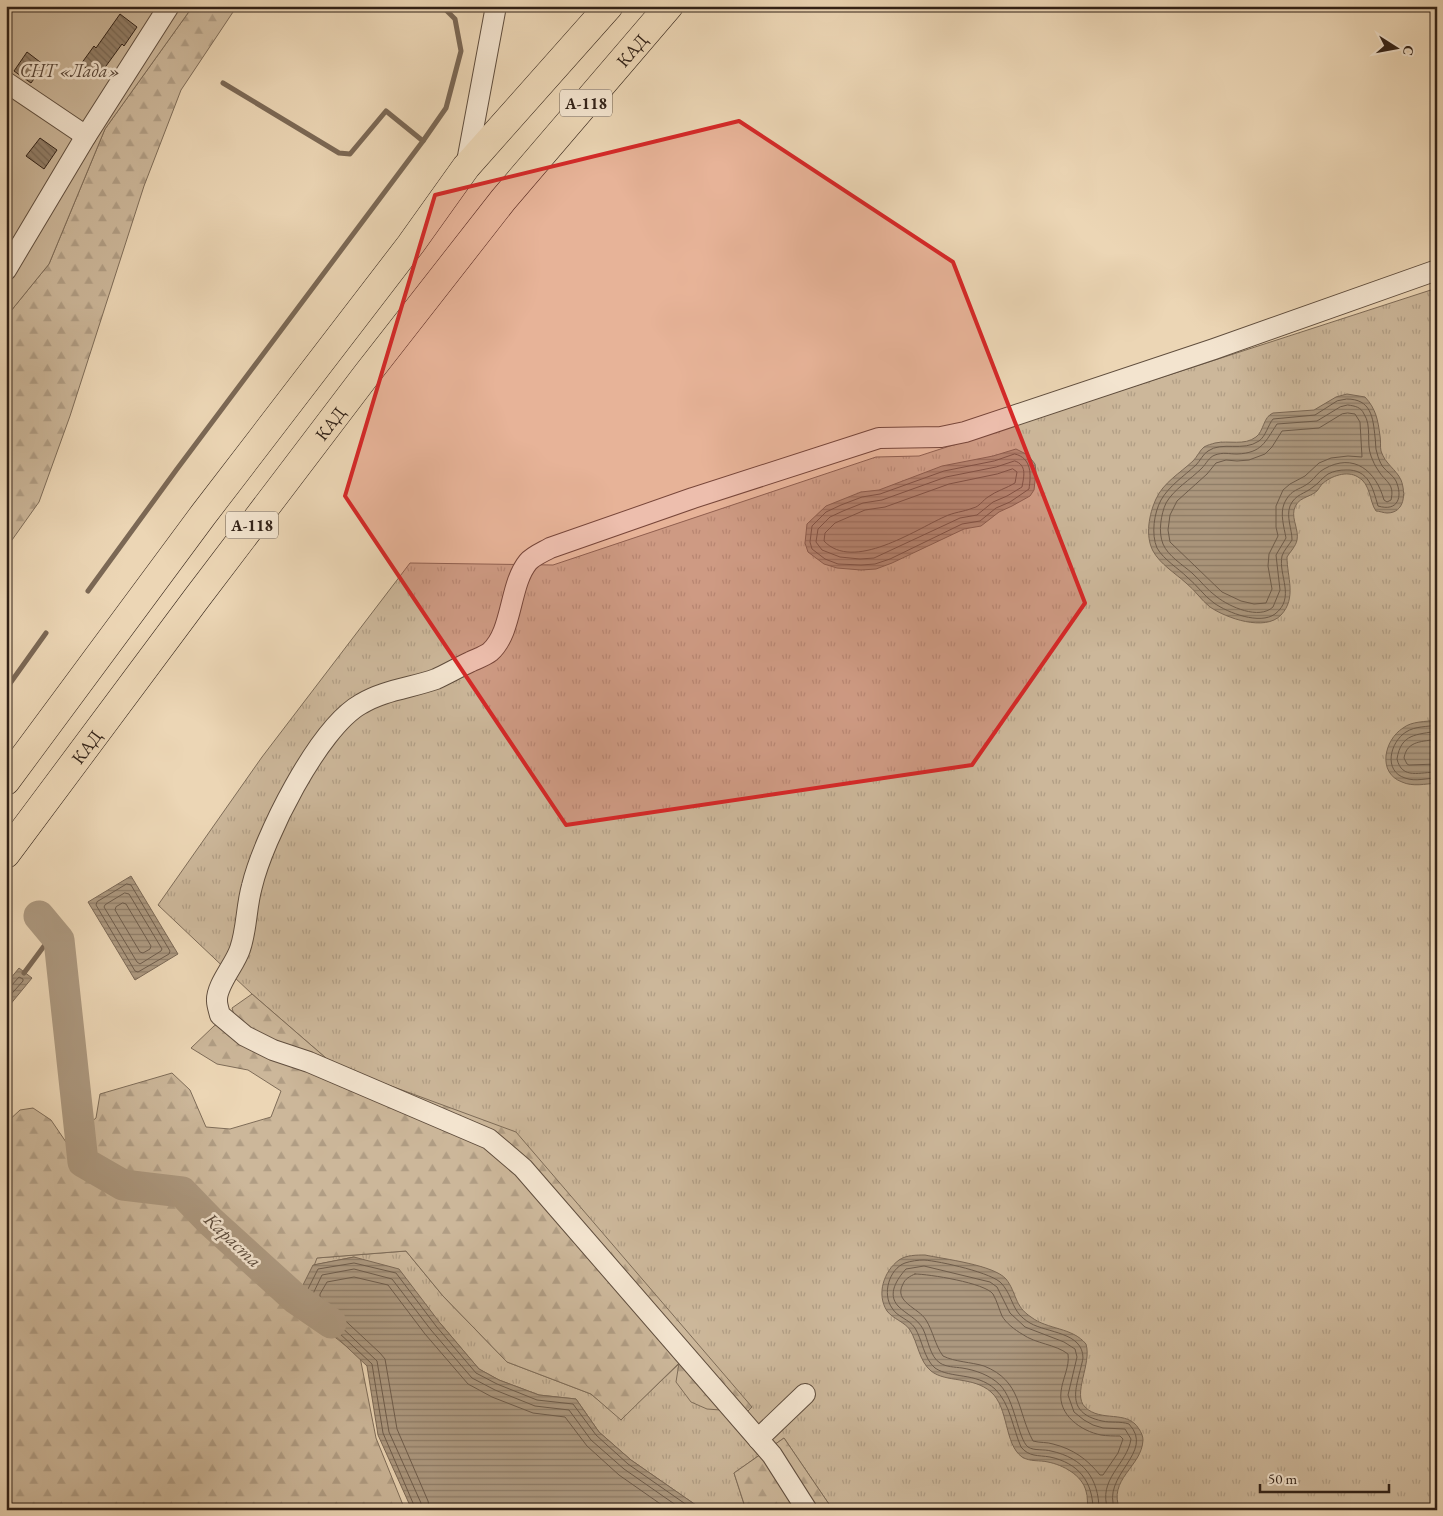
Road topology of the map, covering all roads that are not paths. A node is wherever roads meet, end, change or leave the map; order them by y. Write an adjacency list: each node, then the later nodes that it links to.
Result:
1 (169, 6): 6 (street)
2 (496, 6): 7 (street)
3 (609, 6): 7 (highway, А-118)
4 (669, 6): 11 (highway, КАД / А-118)
5 (6, 82): 6 (street)
6 (86, 136): 8 (street)
7 (466, 167): 10 (highway, А-118)
8 (6, 270)
9 (1437, 270): 13 (street)
10 (6, 781)
11 (6, 854)
12 (805, 1394): 13 (street)
13 (758, 1439): 14 (street)
14 (807, 1510)

